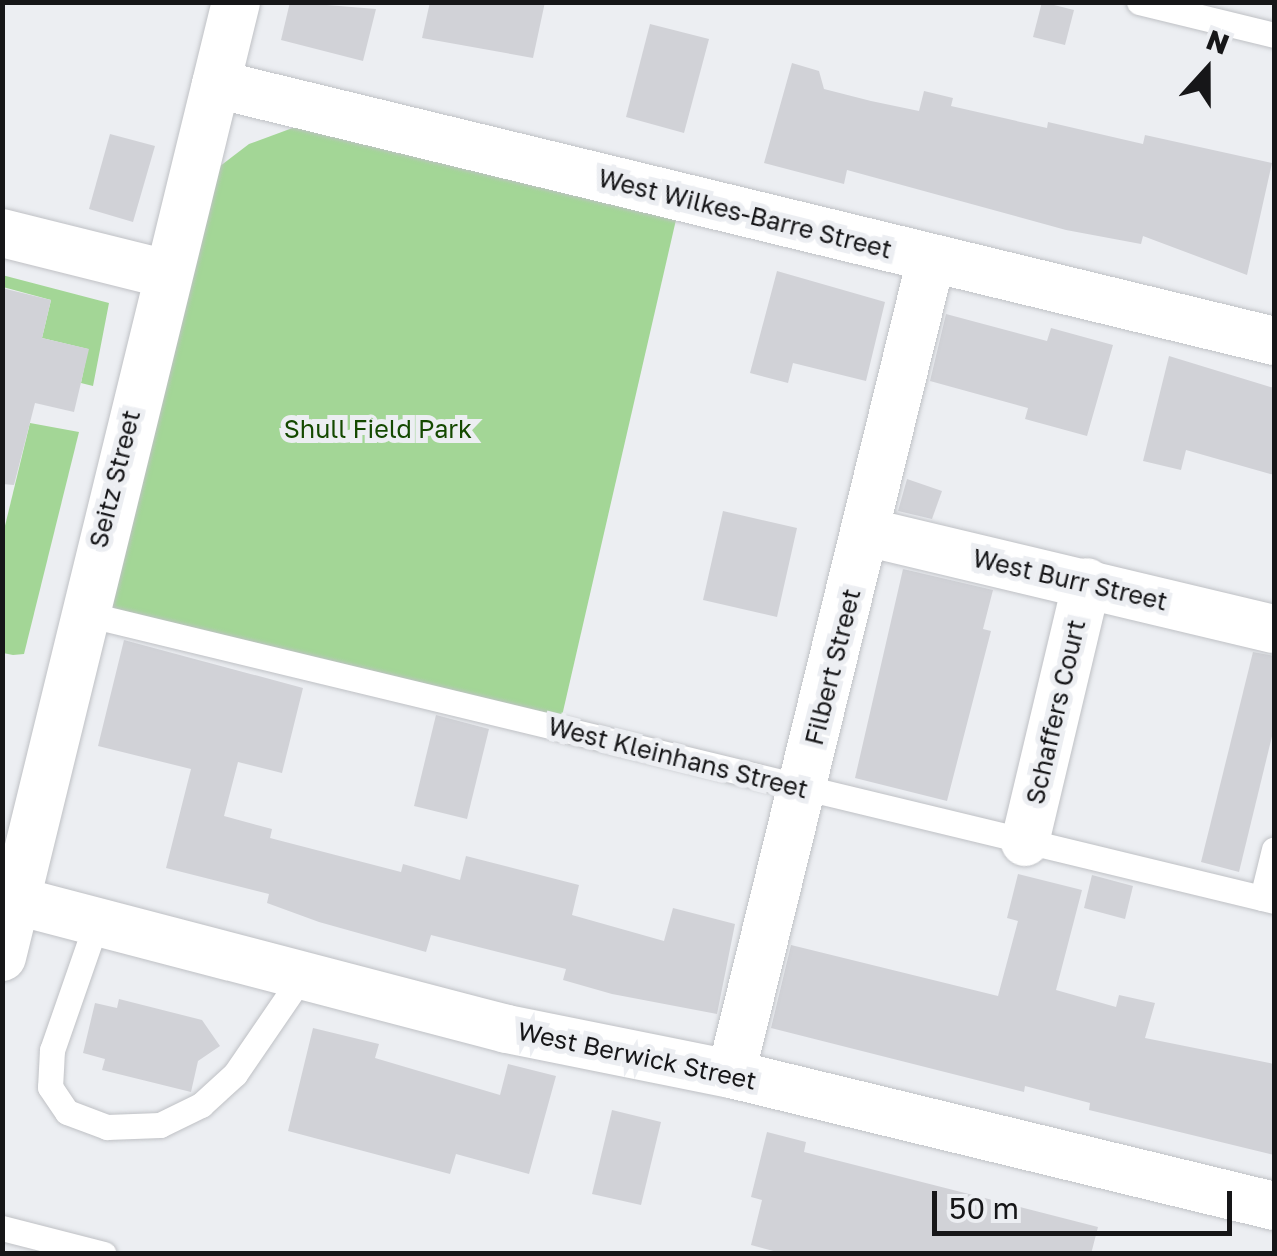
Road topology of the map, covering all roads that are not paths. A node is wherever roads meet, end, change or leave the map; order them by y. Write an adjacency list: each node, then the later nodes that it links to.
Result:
1 (236, 2): 4 (street, Seitz Street)
2 (1139, 2): 3 (lane)
3 (1274, 35)
4 (216, 84): 6 (street, West Wilkes-Barre Street); 7 (street, Seitz Street)
5 (2, 233): 7 (street)
6 (931, 260): 8 (street, West Wilkes-Barre Street); 9 (street, Filbert Street)
7 (166, 274): 11 (street, Seitz Street)
8 (1274, 341)
9 (866, 532): 10 (street, West Burr Street); 13 (street, Filbert Street)
10 (1087, 582): 12 (street, West Burr Street); 14 (street, Schaffers Court)
11 (82, 612): 13 (lane, West Kleinhans Street); 16 (street, Seitz Street)
12 (1274, 629)
13 (804, 789): 14 (lane, West Kleinhans Street); 21 (street, Filbert Street)
14 (1025, 842): 17 (lane, West Kleinhans Street)
15 (1274, 849): 17 (lane)
16 (9, 899): 18 (street, West Berwick Street); 19 (street, Seitz Street)
17 (1268, 899)
18 (96, 922): 20 (street, West Berwick Street); 20 (lane)
19 (2, 957)
20 (302, 976): 21 (street, West Berwick Street)
21 (732, 1074): 22 (street, West Berwick Street)
22 (1274, 1206)
23 (2, 1228): 24 (lane)
24 (104, 1254)

